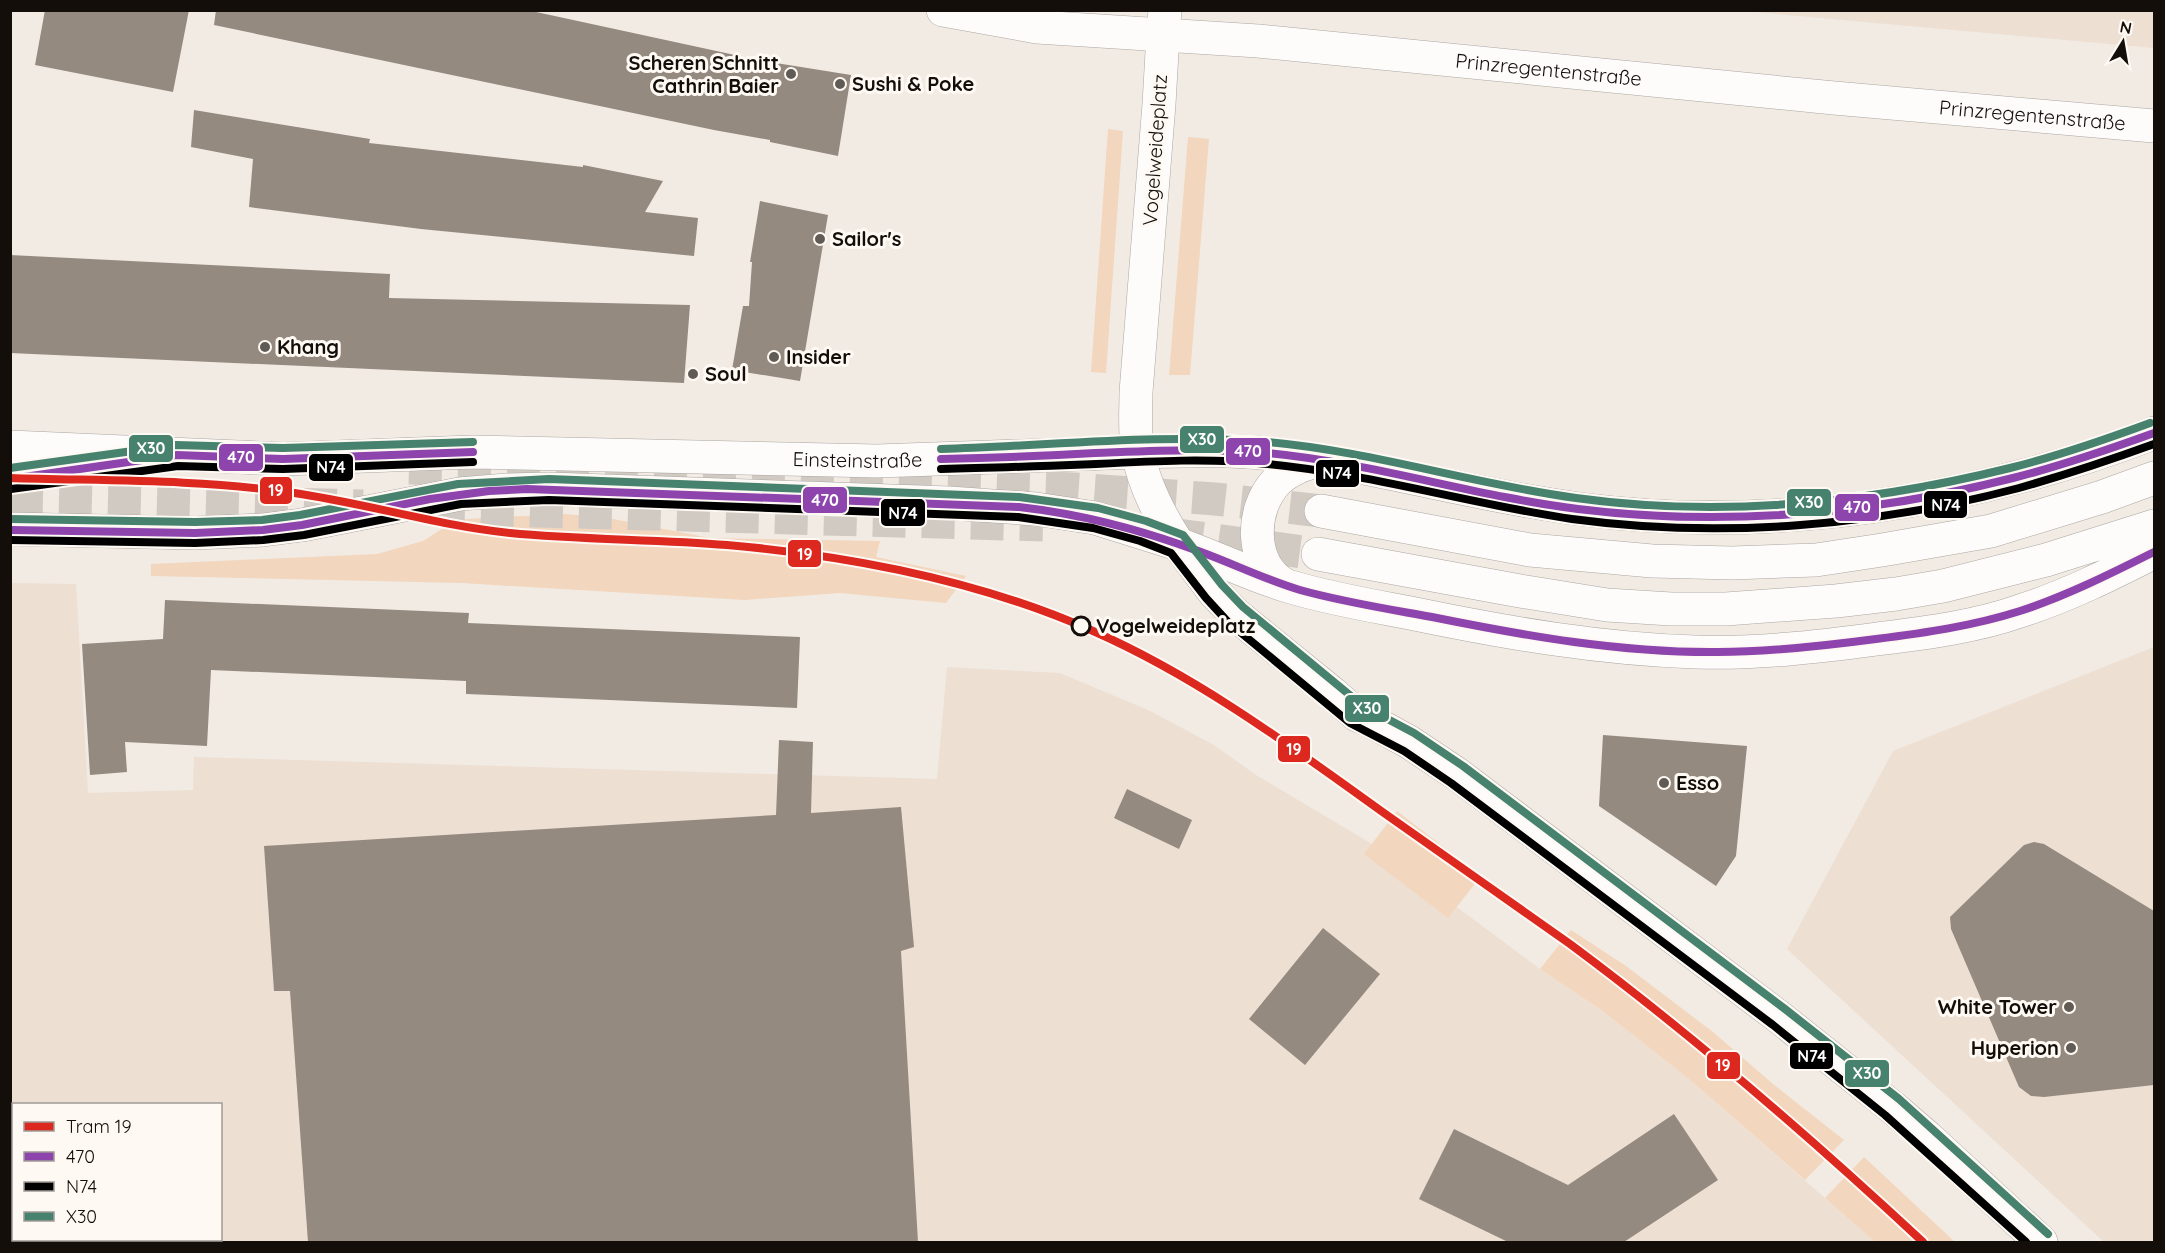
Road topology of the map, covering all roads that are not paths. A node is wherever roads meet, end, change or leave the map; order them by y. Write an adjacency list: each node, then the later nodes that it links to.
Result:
1 (943, 10): 2 (main road, Prinzregentenstraße)
2 (1164, 23): 3 (main road, Prinzregentenstraße); 6 (main road, Vogelweideplatz)
3 (2154, 126)
4 (2154, 433): 7 (main road, Einsteinstraße)
5 (10, 447): 6 (main road, Einsteinstraße)
6 (1137, 452): 7 (main road, Einsteinstraße); 12 (main road, Vogelweideplatz)
7 (1318, 460): 15 (main road)
8 (2154, 478): 9 (main road)
9 (1321, 512)
10 (2154, 526): 14 (main road)
11 (10, 530): 12 (main road, Einsteinstraße)
12 (1178, 544): 15 (main road, Einsteinstraße); 16 (main road, Vogelweideplatz)
13 (2154, 552): 15 (main road, Einsteinstraße)
14 (1318, 554)
15 (1287, 586)
16 (2042, 1242)

